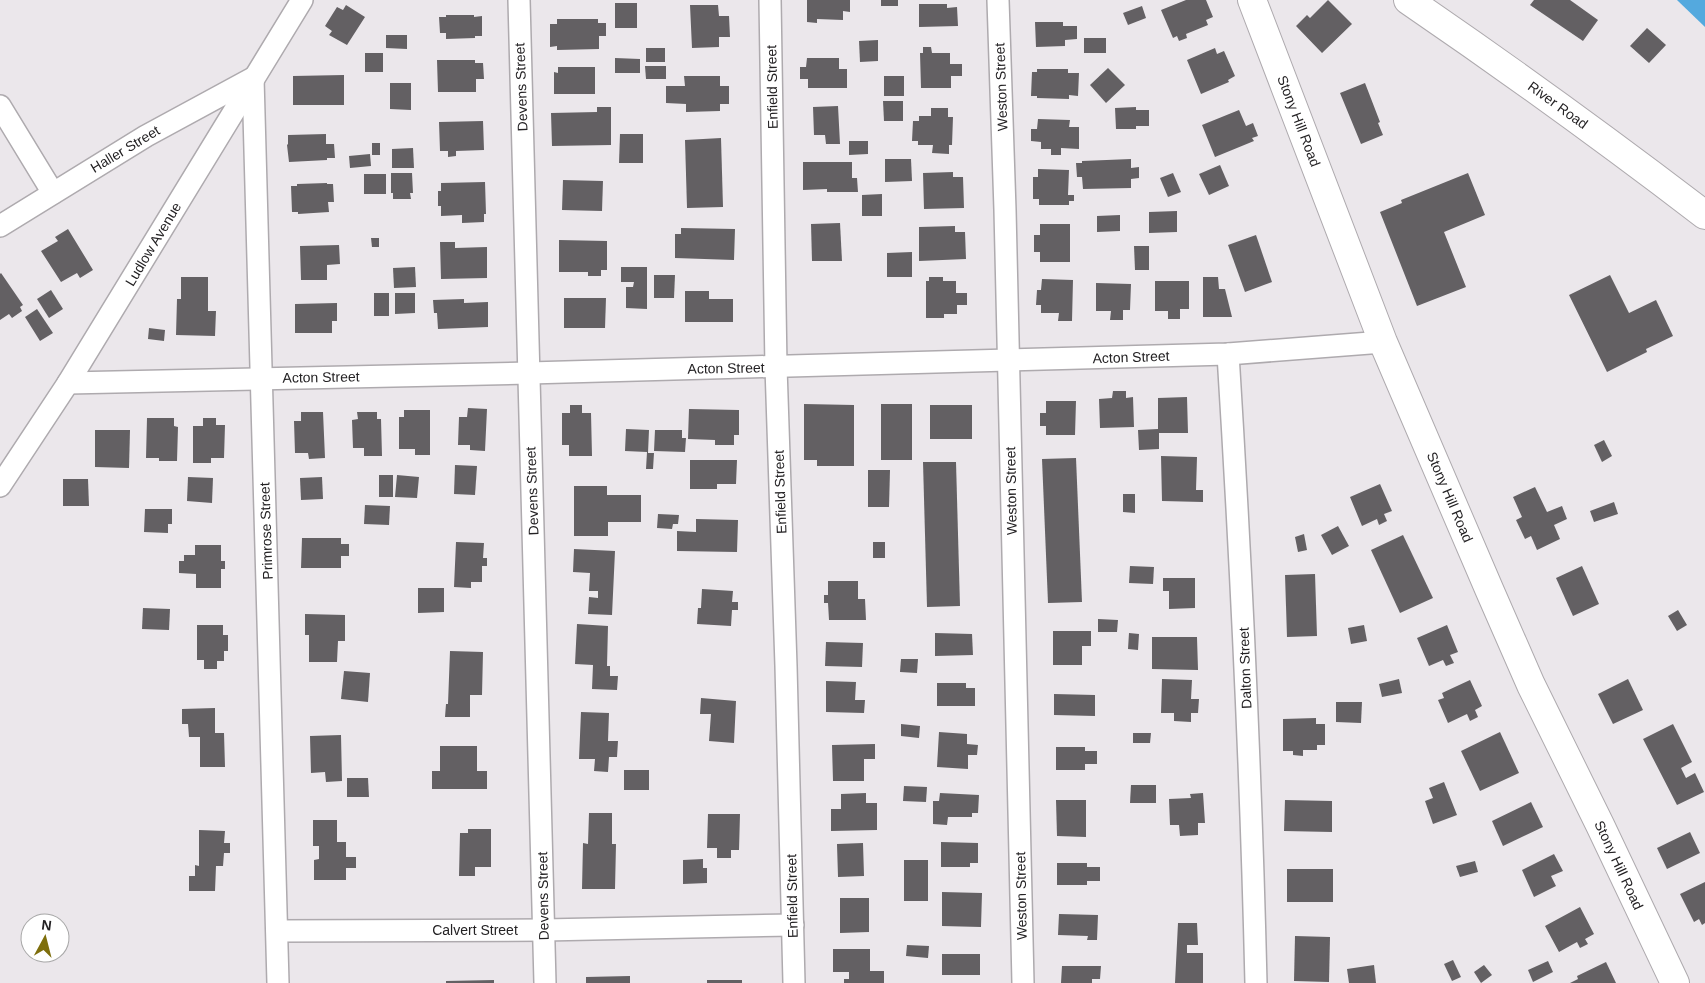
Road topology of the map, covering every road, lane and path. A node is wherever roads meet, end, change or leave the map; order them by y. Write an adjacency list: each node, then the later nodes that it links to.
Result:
1 (302, 0): 7 (street, Ludlow Avenue)
2 (519, 0): 16 (street, Devens Street)
3 (770, 0): 15 (street, Enfield Street)
4 (998, 0): 14 (street, Weston Street)
5 (1252, 0): 12 (main road, Stony Hill Road)
6 (1408, 0): 10 (main road, River Road)
7 (254, 78): 9 (street, Haller Street); 17 (street, Primrose Street); 18 (street, Ludlow Avenue)
8 (0, 106): 9 (street)
9 (53, 193): 11 (street, Haller Street)
10 (1705, 215)
11 (0, 226)
12 (1383, 342): 13 (street, Acton Street); 28 (main road, Stony Hill Road)
13 (1228, 354): 14 (street, Acton Street); 27 (street, Dalton Street)
14 (1008, 360): 15 (street, Acton Street); 26 (street, Weston Street)
15 (776, 367): 16 (street, Acton Street); 20 (street, Enfield Street)
16 (529, 373): 17 (street, Acton Street); 21 (street, Devens Street)
17 (261, 378): 18 (street, Acton Street); 22 (street, Primrose Street)
18 (68, 383): 19 (street, Ludlow Avenue)
19 (0, 486)
20 (793, 925): 21 (street, Calvert Street); 25 (street, Enfield Street)
21 (544, 930): 22 (street, Calvert Street); 24 (street, Devens Street)
22 (277, 931): 23 (street, Primrose Street)
23 (278, 983)
24 (545, 983)
25 (794, 983)
26 (1023, 983)
27 (1256, 983)
28 (1675, 983)

